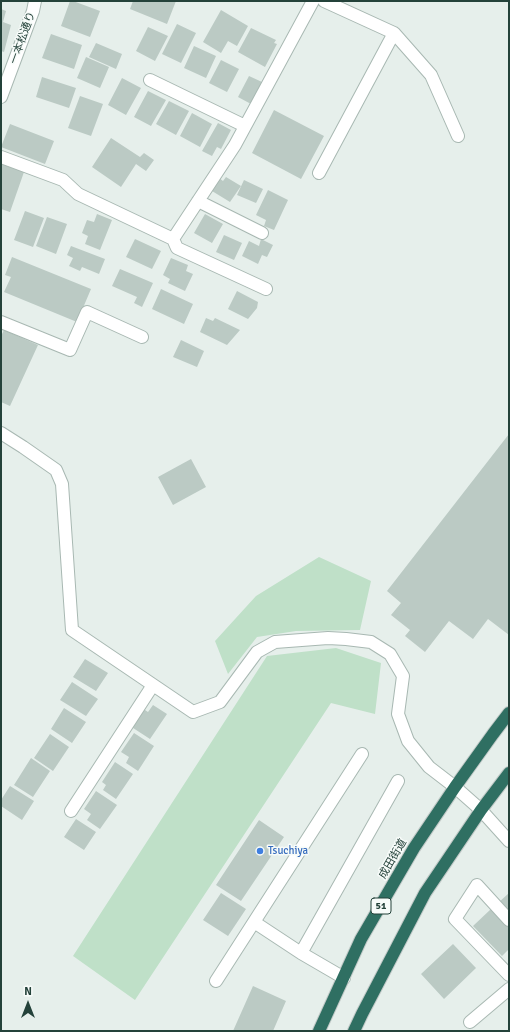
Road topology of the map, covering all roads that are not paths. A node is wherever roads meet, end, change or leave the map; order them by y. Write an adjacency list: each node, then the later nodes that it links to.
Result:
1 (35, 1): 6 (street, 一本松通り)
2 (313, 1): 7 (street)
3 (324, 1): 4 (street)
4 (394, 33): 8 (street); 10 (street)
5 (150, 80): 7 (street)
6 (1, 97)
7 (245, 126): 11 (street)
8 (458, 136)
9 (1, 157): 13 (street)
10 (320, 173)
11 (198, 201): 12 (street); 13 (street)
12 (262, 233)
13 (173, 240): 14 (street)
14 (266, 289)
15 (1, 322): 16 (street)
16 (142, 337)
17 (1, 433): 18 (street)
18 (153, 685): 23 (street); 25 (street)
19 (509, 713): 23 (highway, 成田街道 / 51)
20 (362, 754): 28 (street)
21 (509, 773): 24 (highway)
22 (398, 781): 29 (street)
23 (455, 787): 24 (street); 31 (highway, 成田街道 / 51)
24 (481, 810): 26 (street); 36 (highway)
25 (71, 812)
26 (509, 841)
27 (509, 920): 30 (street)
28 (254, 922): 29 (street); 32 (street)
29 (301, 953): 31 (street)
30 (509, 975)
31 (344, 978): 35 (highway, 成田街道 / 51)
32 (216, 981)
33 (509, 989): 34 (street)
34 (470, 1022)
35 (319, 1031)
36 (354, 1031)

